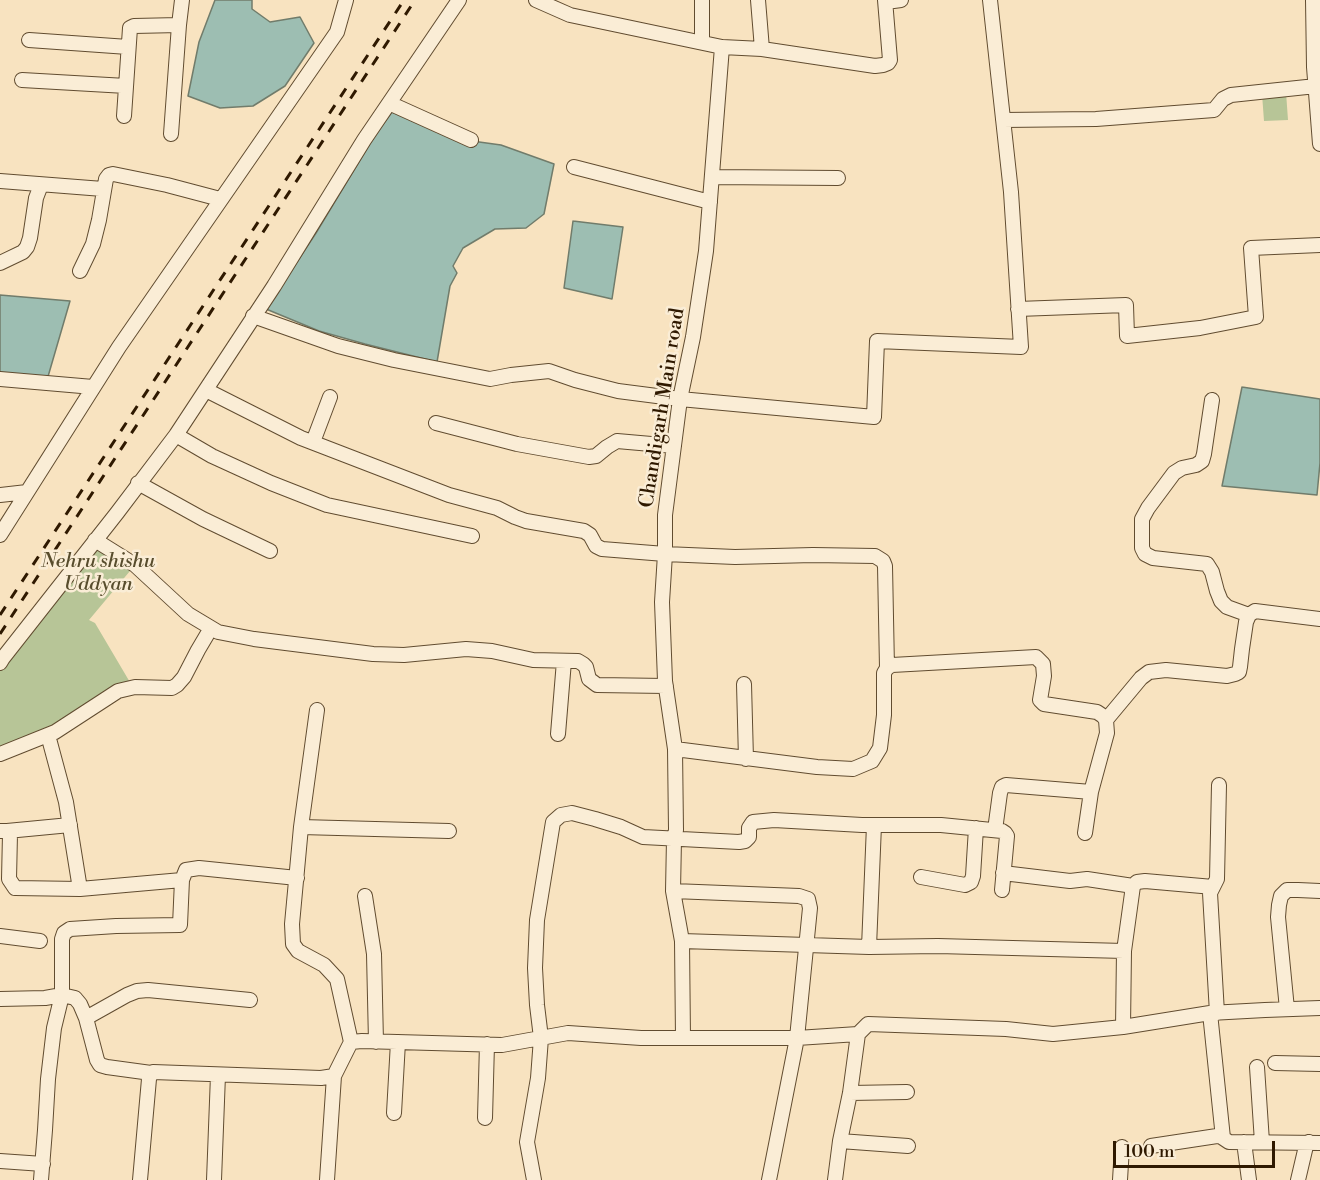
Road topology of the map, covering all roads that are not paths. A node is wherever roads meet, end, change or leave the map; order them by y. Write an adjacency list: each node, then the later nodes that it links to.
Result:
1 (182, 0): 12 (street)
2 (346, 0): 33 (street)
3 (459, 0): 21 (street)
4 (536, 0): 11 (street)
5 (702, 0): 14 (street)
6 (758, 0): 17 (street)
7 (902, 0): 10 (street)
8 (990, 0): 23 (street)
9 (1313, 0): 20 (street)
10 (885, 1): 17 (street)
11 (564, 7): 14 (street)
12 (179, 26): 15 (street); 24 (street)
13 (29, 40): 15 (street)
14 (702, 42): 16 (street)
15 (128, 47): 19 (street)
16 (722, 47): 17 (street); 28 (street, Chandigarh Main road)
17 (762, 49)
18 (21, 80): 19 (street)
19 (126, 86): 22 (street)
20 (1316, 86): 23 (street); 26 (street)
21 (389, 103): 25 (street); 39 (street)
22 (124, 116)
23 (1003, 120): 38 (street)
24 (171, 134)
25 (471, 140)
26 (1320, 144)
27 (574, 167): 34 (street)
28 (712, 177): 29 (street); 34 (street, Chandigarh Main road)
29 (838, 178)
30 (0, 182): 31 (street)
31 (41, 184): 32 (street); 36 (street)
32 (103, 189): 33 (street); 37 (street)
33 (220, 199): 41 (street)
34 (710, 202): 44 (street, Chandigarh Main road)
35 (1320, 245): 38 (street)
36 (0, 263)
37 (80, 271)
38 (1018, 309): 44 (street)
39 (253, 316): 42 (street); 44 (street)
40 (0, 379): 41 (street)
41 (93, 387): 51 (street)
42 (206, 390): 47 (street); 48 (street)
43 (330, 397): 48 (street)
44 (680, 399): 49 (street, Chandigarh Main road)
45 (1212, 400): 58 (street)
46 (436, 423): 49 (street)
47 (176, 435): 50 (street); 54 (street)
48 (313, 442): 57 (street)
49 (674, 446): 57 (street, Chandigarh Main road)
50 (138, 483): 55 (street); 56 (street)
51 (27, 492): 52 (street); 53 (street)
52 (0, 495)
53 (0, 535)
54 (472, 536)
55 (95, 540): 60 (street); 62 (street)
56 (270, 551)
57 (665, 554): 63 (street); 65 (street, Chandigarh Main road)
58 (1249, 615): 59 (street); 67 (street)
59 (1320, 619)
60 (211, 628): 61 (street); 69 (street)
61 (564, 661): 65 (street); 68 (street)
62 (0, 663)
63 (887, 668): 67 (street); 72 (street)
64 (744, 684): 72 (street)
65 (666, 686): 70 (street, Chandigarh Main road)
66 (317, 710): 77 (street)
67 (1106, 720): 74 (street)
68 (558, 734)
69 (48, 735): 71 (street); 75 (street)
70 (675, 750): 72 (street); 83 (street, Chandigarh Main road)
71 (0, 754)
72 (746, 759)
73 (1219, 785): 89 (street)
74 (1091, 792): 79 (street); 82 (street)
75 (70, 825): 80 (street); 90 (street)
76 (874, 825): 78 (street); 83 (street); 99 (street)
77 (302, 827): 81 (street); 86 (street)
78 (976, 828): 79 (street); 85 (street)
79 (995, 830): 84 (street)
80 (4, 831): 90 (street)
81 (449, 831)
82 (1085, 833)
83 (674, 839): 92 (street, Chandigarh Main road); 110 (street)
84 (1003, 873): 88 (street); 91 (street)
85 (921, 877)
86 (297, 878): 87 (street); 113 (street)
87 (182, 880): 90 (street); 101 (street)
88 (1133, 886): 89 (street); 100 (street)
89 (1213, 887): 106 (street)
90 (80, 889)
91 (1002, 890)
92 (672, 891): 97 (street, Chandigarh Main road); 98 (street)
93 (1320, 891): 105 (street)
94 (365, 896): 114 (street)
95 (0, 936): 96 (street)
96 (40, 941)
97 (682, 941): 98 (street); 111 (street, Chandigarh Main road)
98 (806, 944): 99 (street); 112 (street)
99 (869, 947): 100 (street)
100 (1124, 951): 108 (street)
101 (62, 996): 102 (street); 107 (street); 136 (street)
102 (0, 999)
103 (250, 1000): 107 (street)
104 (1320, 1008): 105 (street)
105 (1287, 1009): 106 (street)
106 (1214, 1013): 108 (street); 127 (street)
107 (86, 1018): 120 (street)
108 (1124, 1028): 109 (street)
109 (858, 1034): 112 (street); 124 (street)
110 (541, 1038): 111 (street); 116 (street); 141 (street)
111 (683, 1038): 112 (street)
112 (796, 1038): 142 (street)
113 (351, 1042): 114 (street); 122 (street)
114 (376, 1042): 115 (street)
115 (398, 1042): 116 (street); 125 (street)
116 (487, 1044): 126 (street)
117 (1275, 1063): 118 (street)
118 (1320, 1064)
119 (1257, 1067): 130 (street)
120 (151, 1073): 121 (street); 138 (street)
121 (218, 1075): 122 (street); 139 (street)
122 (334, 1076): 140 (street)
123 (907, 1092): 124 (street)
124 (849, 1093): 128 (street)
125 (394, 1113)
126 (485, 1118)
127 (1223, 1138): 129 (street); 133 (street)
128 (840, 1141): 132 (street); 143 (street)
129 (1244, 1142): 130 (street); 145 (street)
130 (1262, 1142): 131 (street)
131 (1314, 1143): 146 (street)
132 (908, 1146)
133 (1151, 1146)
134 (1122, 1147): 144 (street)
135 (0, 1161): 136 (street)
136 (43, 1164): 137 (street)
137 (41, 1180)
138 (141, 1180)
139 (214, 1180)
140 (327, 1180)
141 (534, 1180)
142 (769, 1180)
143 (835, 1180)
144 (1120, 1180)
145 (1249, 1180)
146 (1298, 1180)

